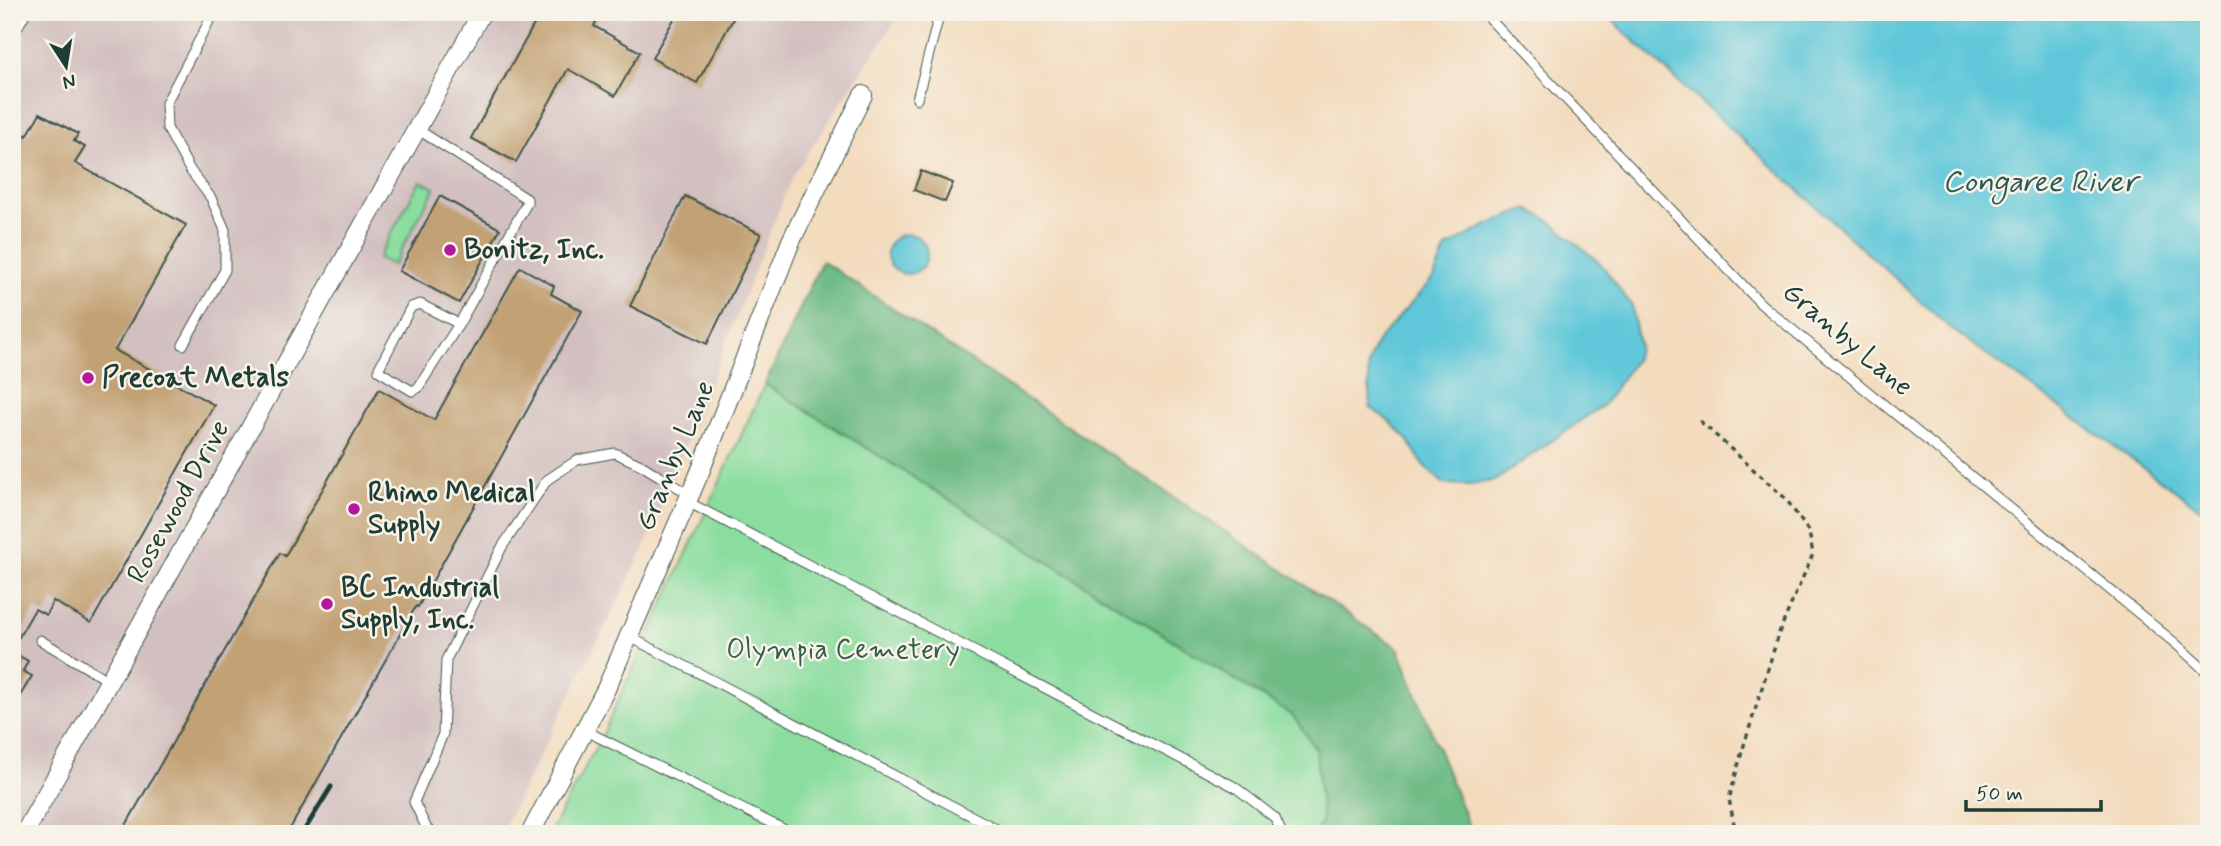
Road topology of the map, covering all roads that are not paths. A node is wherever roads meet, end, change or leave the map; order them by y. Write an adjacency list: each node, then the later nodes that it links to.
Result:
1 (26, 12): 6 (lane)
2 (214, 12): 11 (lane)
3 (482, 12): 9 (street, Rosewood Drive)
4 (940, 12): 8 (lane)
5 (1483, 12): 15 (lane, Granby Lane)
6 (12, 37)
7 (863, 95): 12 (street, Granby Lane)
8 (916, 99)
9 (417, 129): 10 (lane); 16 (street, Rosewood Drive)
10 (459, 324): 10 (lane)
11 (183, 345)
12 (688, 497): 13 (street, Granby Lane); 19 (lane); 23 (lane)
13 (628, 636): 17 (street, Granby Lane); 22 (lane)
14 (40, 640): 16 (lane)
15 (2209, 674)
16 (108, 681): 18 (street, Rosewood Drive)
17 (584, 730): 20 (street, Granby Lane); 21 (lane)
18 (24, 834)
19 (435, 834)
20 (530, 834)
21 (793, 834)
22 (1006, 834)
23 (1282, 834)

